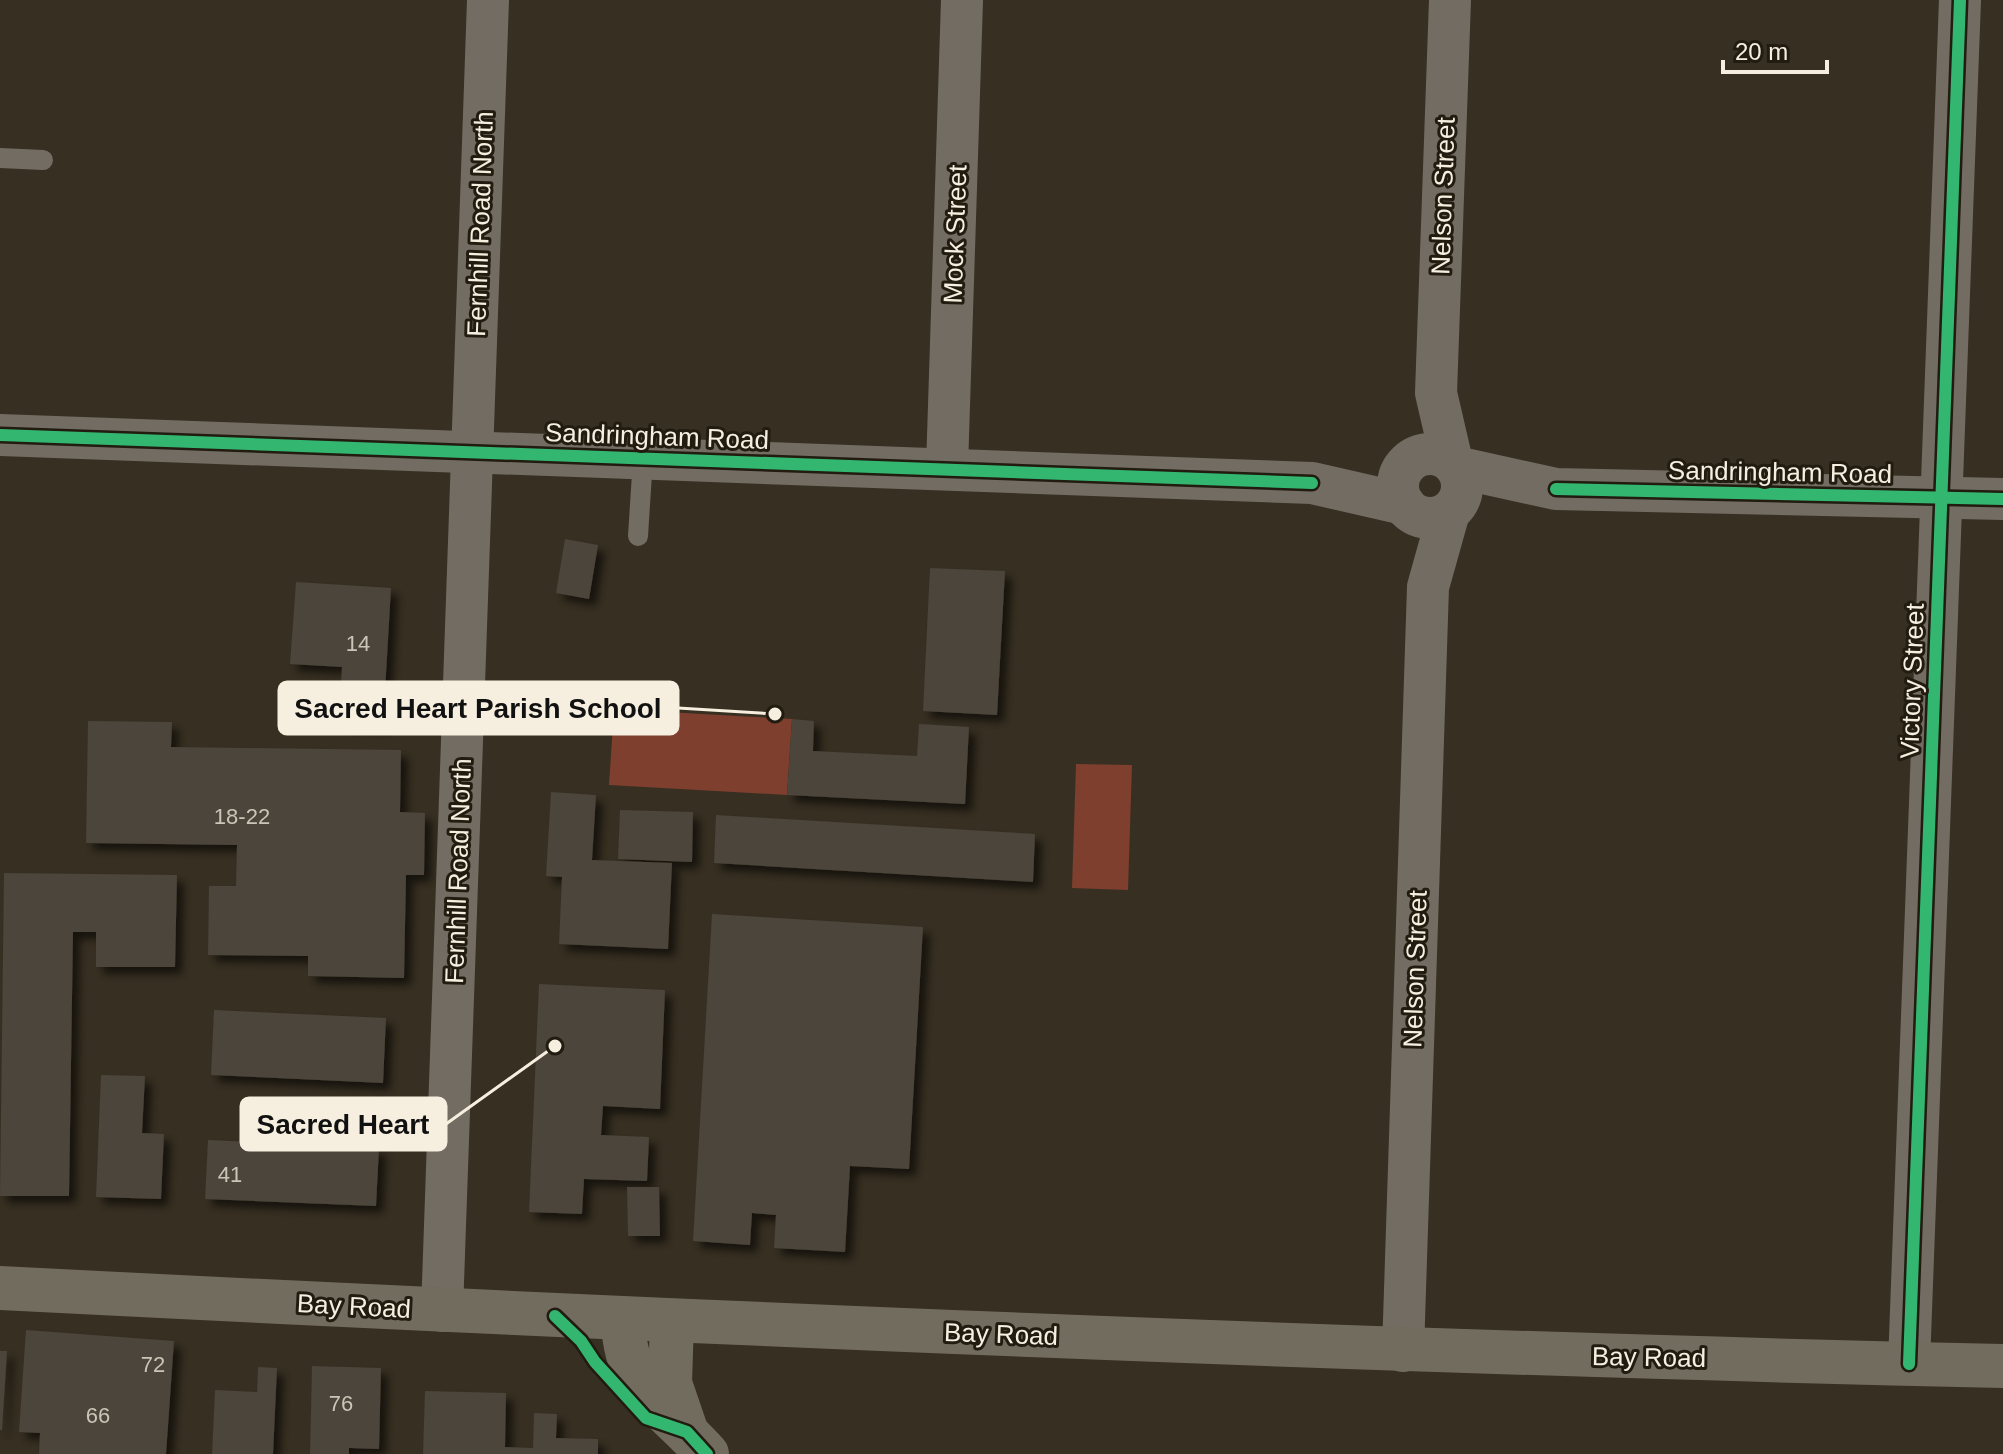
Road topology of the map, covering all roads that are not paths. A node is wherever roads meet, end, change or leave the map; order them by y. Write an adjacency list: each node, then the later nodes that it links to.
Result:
1 (488, 0): 8 (street, Fernhill Road North)
2 (962, 0): 10 (street, Mock Street)
3 (1450, 0): 11 (street, Nelson Street)
4 (1960, 0): 12 (street, Victory Street)
5 (0, 158): 6 (lane)
6 (43, 160)
7 (0, 435): 8 (street, Sandringham Road)
8 (473, 452): 9 (street, Sandringham Road); 16 (street, Fernhill Road North)
9 (643, 458): 10 (street, Sandringham Road); 14 (lane)
10 (947, 468): 11 (street, Sandringham Road)
11 (1431, 485): 12 (street, Sandringham Road); 19 (street, Nelson Street)
12 (1941, 497): 13 (street, Sandringham Road); 20 (street, Victory Street)
13 (2003, 499)
14 (638, 536)
15 (0, 1288): 16 (main road, Bay Road)
16 (442, 1311): 17 (main road, Bay Road)
17 (623, 1319): 18 (main road, Bay Road); 22 (main road)
18 (672, 1321): 19 (main road, Bay Road); 22 (main road)
19 (1403, 1351): 20 (main road, Bay Road)
20 (1909, 1364): 21 (main road, Bay Road)
21 (2003, 1366)
22 (697, 1443)

